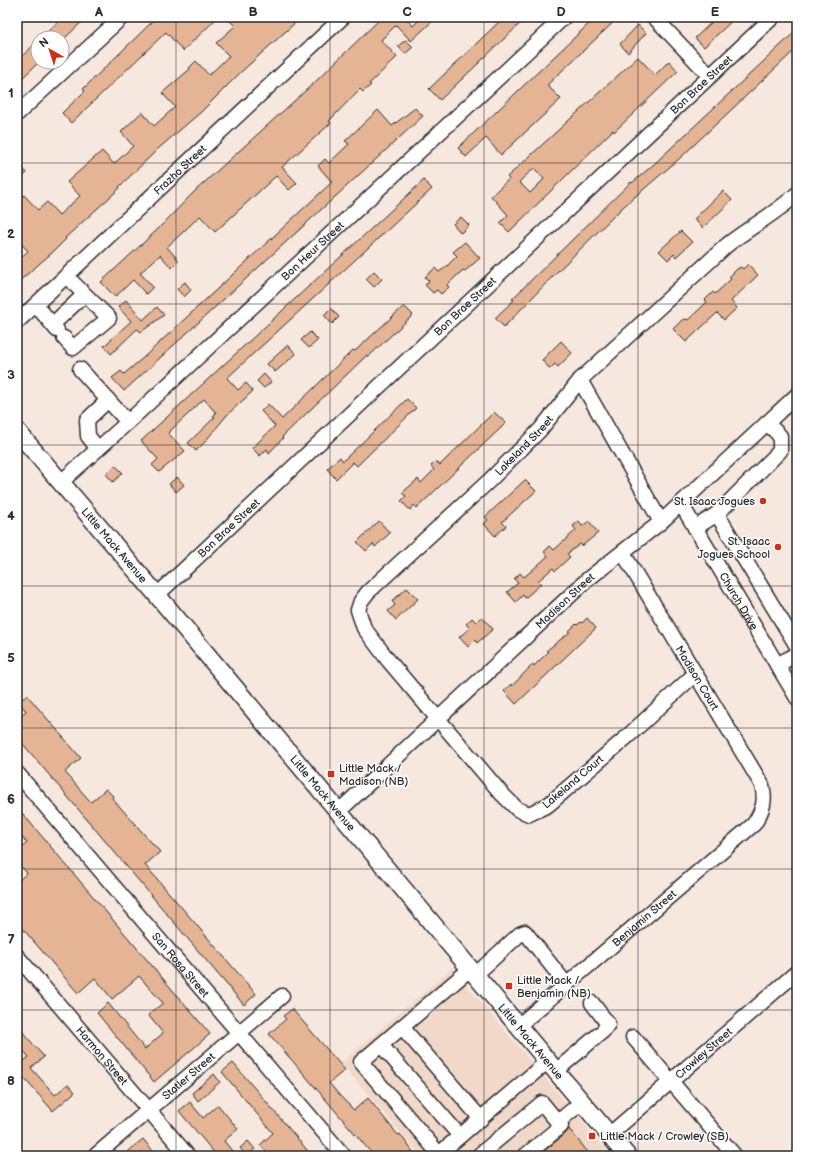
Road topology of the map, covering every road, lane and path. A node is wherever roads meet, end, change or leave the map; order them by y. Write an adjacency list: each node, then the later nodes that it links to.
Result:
1 (122, 17): 7 (street)
2 (343, 17): 9 (street, Frazho Street)
3 (564, 17): 18 (street, Bon Heur Street)
4 (654, 17): 6 (street)
5 (773, 17): 6 (street, Bon Brae Street)
6 (710, 76): 28 (street, Bon Brae Street)
7 (17, 114)
8 (797, 194): 15 (street, Lakeland Street)
9 (66, 276): 10 (street); 11 (street, Frazho Street)
10 (84, 295): 13 (street); 13 (street)
11 (36, 305): 12 (street, Frazho Street); 13 (street)
12 (17, 322)
13 (58, 330)
14 (80, 369): 17 (street)
15 (580, 380): 25 (street); 34 (street, Lakeland Street)
16 (797, 395): 19 (street, Madison Street)
17 (108, 400): 18 (street); 21 (street)
18 (128, 422): 21 (street, Bon Heur Street)
19 (767, 423): 23 (street, Madison Street); 24 (street)
20 (17, 431): 22 (main road, Little Mack Avenue)
21 (98, 449): 22 (street, Bon Heur Street)
22 (60, 483): 28 (main road, Little Mack Avenue)
23 (680, 504): 25 (street, Madison Street); 26 (street, Church Drive)
24 (717, 514): 26 (street); 29 (street)
25 (660, 522): 27 (street, Madison Street)
26 (695, 528): 31 (street, Church Drive)
27 (623, 553): 32 (street, Madison Court); 34 (street, Madison Street)
28 (157, 595): 37 (main road, Little Mack Avenue)
29 (797, 646)
30 (797, 654): 31 (street)
31 (777, 665): 33 (street, Church Drive)
32 (694, 674): 34 (street, Lakeland Court); 36 (street, Madison Court)
33 (796, 695)
34 (438, 720): 37 (street, Madison Street)
35 (17, 773): 46 (street, San Rosa Street)
36 (764, 806): 41 (street, Benjamin Street)
37 (338, 812): 39 (main road, Little Mack Avenue)
38 (17, 956): 52 (street, Harmon Street)
39 (473, 972): 41 (street); 44 (main road, Little Mack Avenue); 45 (street)
40 (797, 972): 50 (street, Crowley Street)
41 (566, 984): 44 (street, Benjamin Street)
42 (282, 996): 46 (street, Statler Street)
43 (592, 1003): 49 (street)
44 (518, 1026): 49 (main road, Little Mack Avenue)
45 (402, 1027): 48 (street); 53 (street)
46 (239, 1033): 52 (street, Statler Street); 59 (street, San Rosa Street)
47 (633, 1037): 50 (street)
48 (381, 1045): 56 (street); 56 (street)
49 (552, 1066): 51 (main road, Little Mack Avenue); 53 (street)
50 (670, 1081): 55 (street, Crowley Street); 63 (street)
51 (582, 1102): 54 (street); 55 (main road, Little Mack Avenue)
52 (148, 1109): 57 (street, Statler Street); 58 (street, Harmon Street)
53 (481, 1119): 56 (street)
54 (558, 1122): 60 (street); 61 (street)
55 (609, 1135): 62 (main road, Little Mack Avenue)
56 (460, 1136)
57 (95, 1156)
58 (188, 1156)
59 (344, 1156)
60 (478, 1156)
61 (525, 1156)
62 (627, 1156)
63 (735, 1156)

